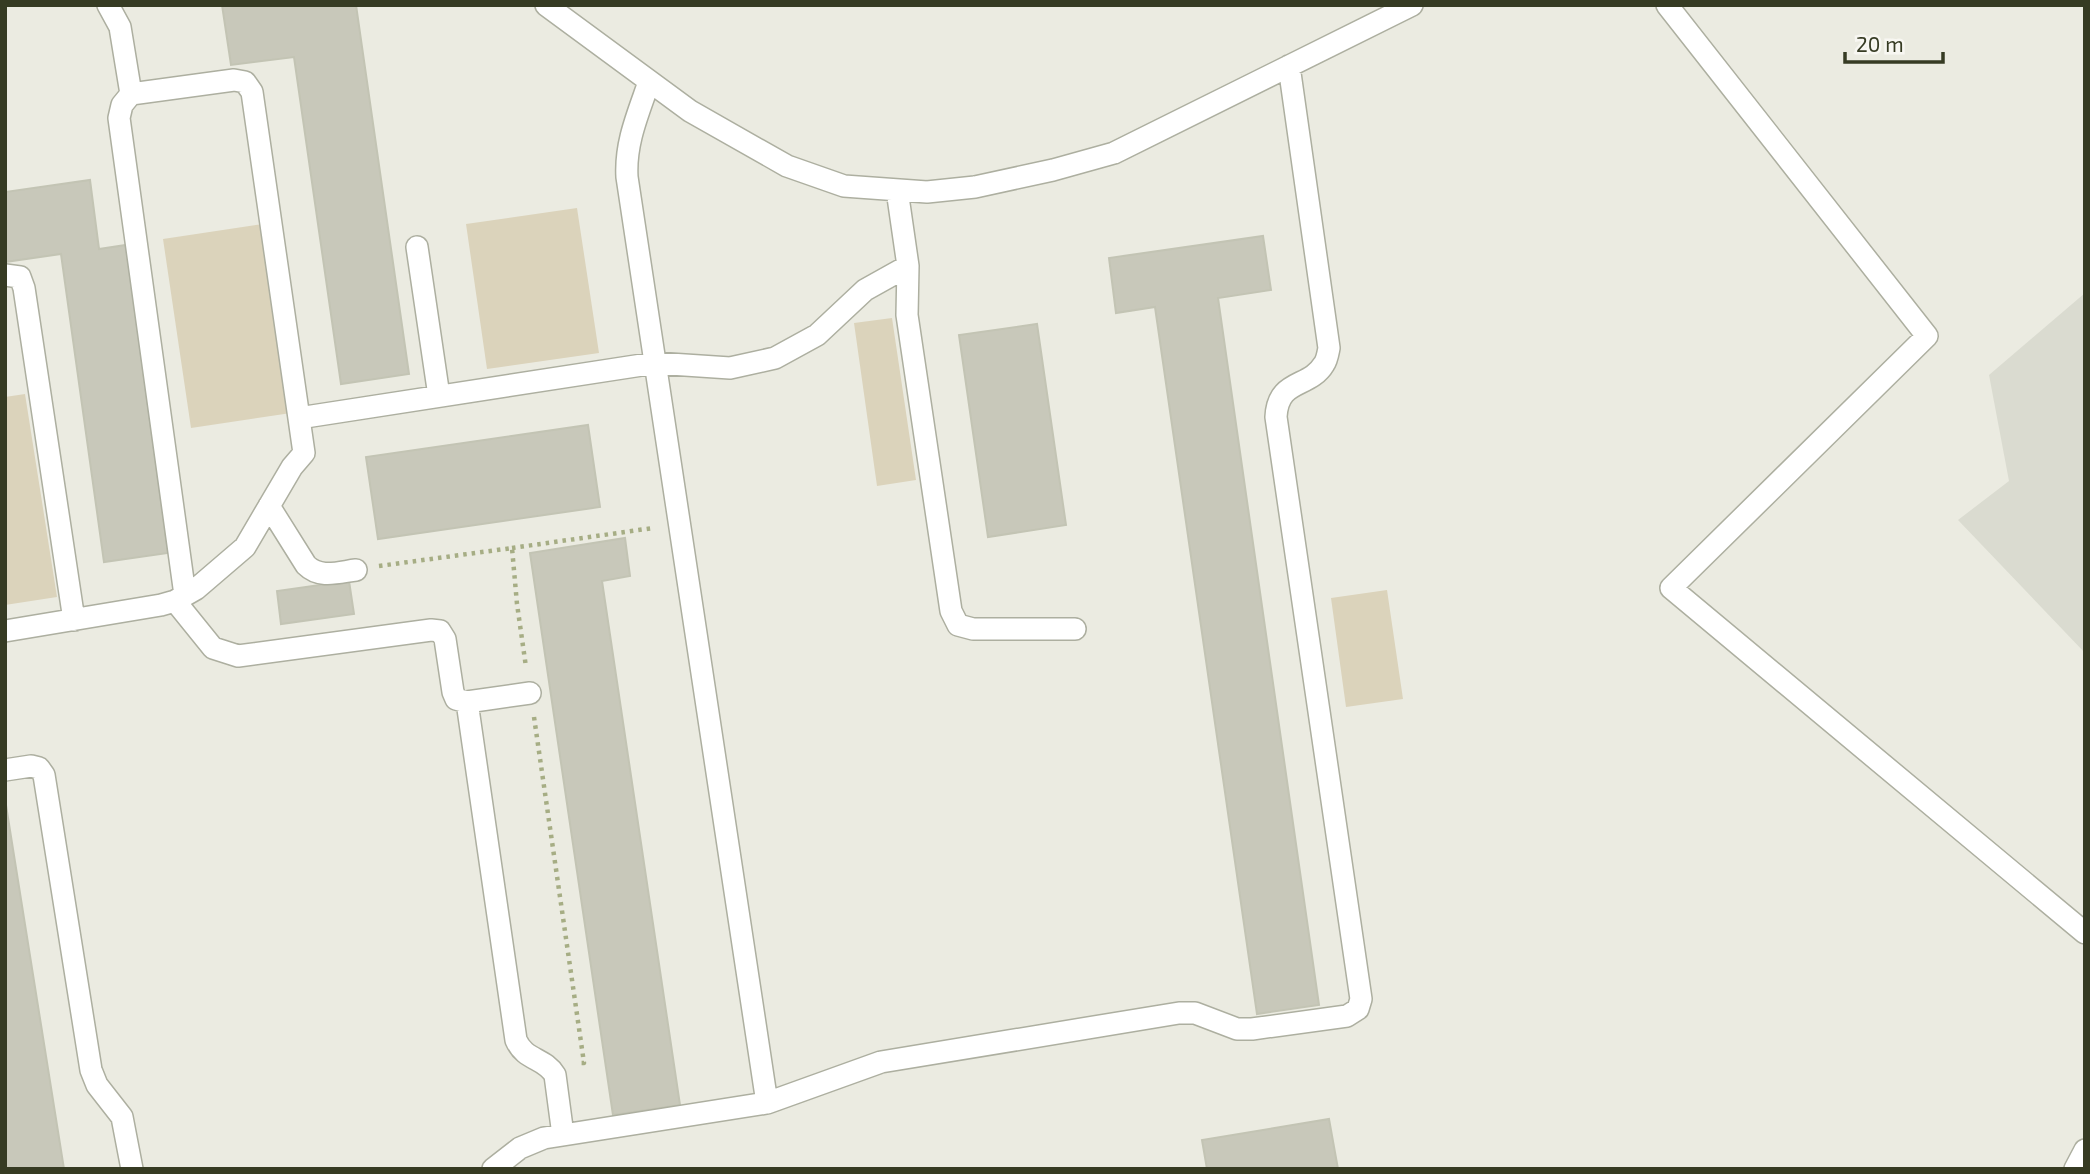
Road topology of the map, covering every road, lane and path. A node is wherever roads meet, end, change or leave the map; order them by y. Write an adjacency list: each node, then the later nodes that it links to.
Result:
1 (108, 5): 7 (street)
2 (546, 5): 6 (street)
3 (1412, 5): 5 (street)
4 (1667, 5): 26 (street)
5 (1289, 66): 8 (street); 28 (street)
6 (649, 82): 8 (street); 12 (street)
7 (131, 94): 14 (street); 19 (street)
8 (897, 190): 10 (street)
9 (417, 247): 13 (street)
10 (908, 266): 12 (street); 21 (street)
11 (5, 275): 20 (street)
12 (655, 363): 13 (street); 16 (street)
13 (439, 396): 14 (street)
14 (299, 418): 15 (street)
15 (270, 506): 18 (street); 19 (street)
16 (680, 524): 17 (path); 28 (street)
17 (512, 548): 18 (path); 23 (path)
18 (356, 570)
19 (180, 598): 20 (street); 24 (street)
20 (74, 620): 22 (street)
21 (1075, 629)
22 (5, 631)
23 (530, 693): 24 (street); 27 (path)
24 (467, 702): 27 (street)
25 (5, 770): 31 (street)
26 (2085, 933)
27 (550, 1067): 29 (street)
28 (767, 1103): 29 (street)
29 (564, 1135): 32 (street)
30 (2085, 1150): 33 (street)
31 (132, 1169)
32 (493, 1169)
33 (2075, 1169)

